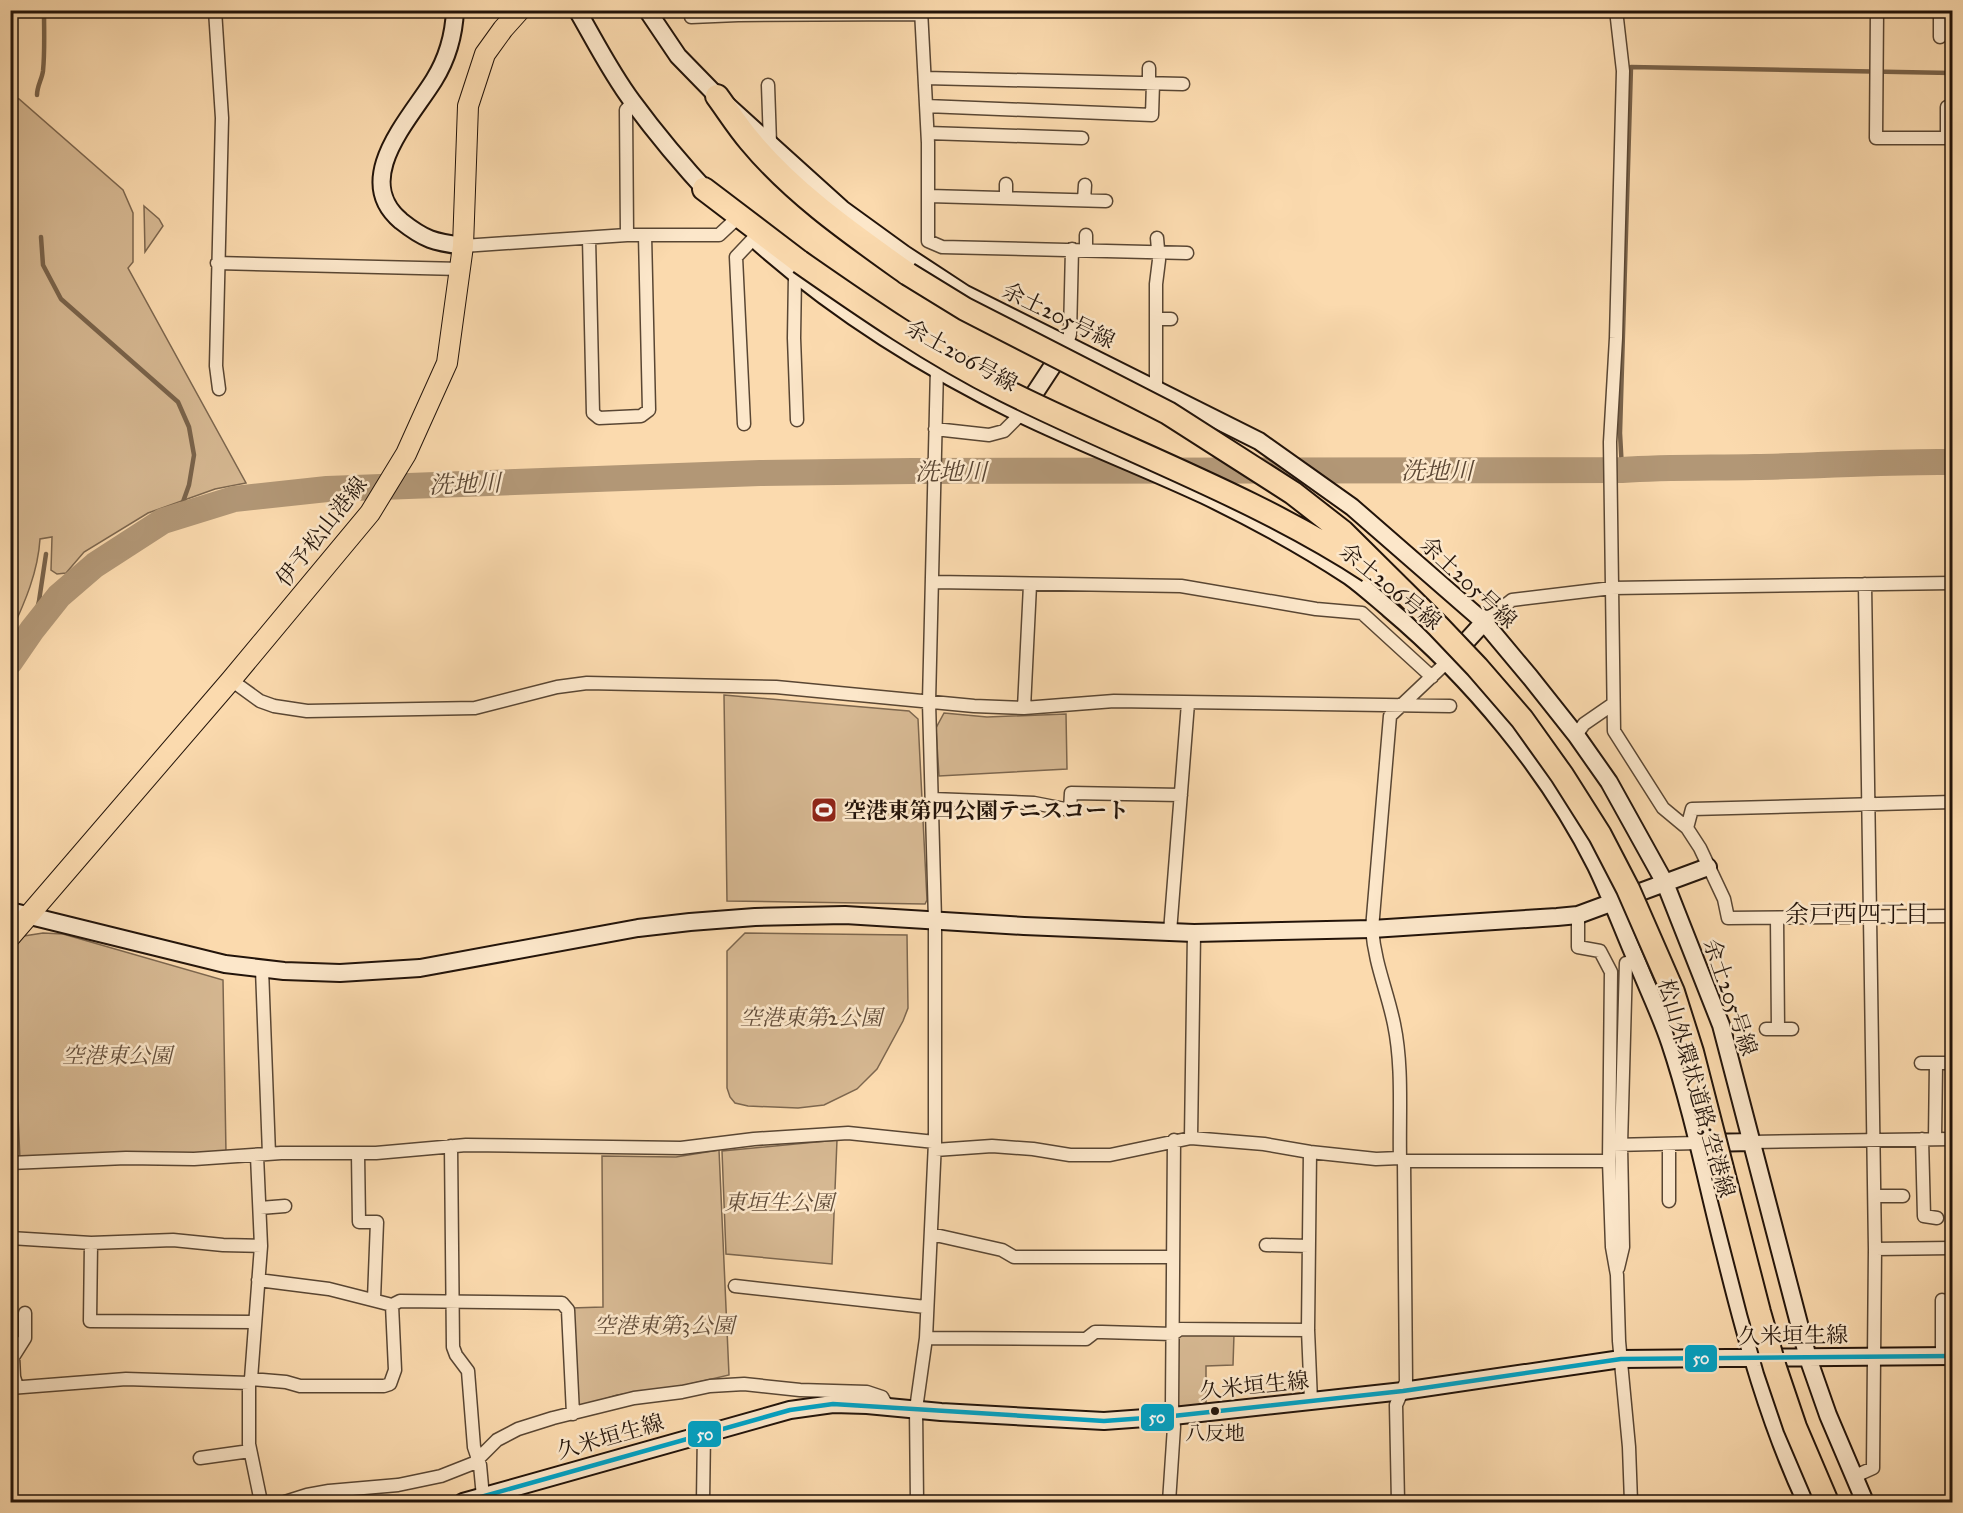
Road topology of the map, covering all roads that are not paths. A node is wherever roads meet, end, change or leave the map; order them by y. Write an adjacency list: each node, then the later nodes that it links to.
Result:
1 (215, 10): 49 (street)
2 (455, 10): 44 (street)
3 (520, 10): 44 (main road, 伊予松山港線)
4 (577, 10): 23 (street, 余土206号線)
5 (647, 10): 22 (street, 余土205号線)
6 (691, 10): 11 (street)
7 (1616, 10): 70 (street)
8 (1877, 10): 28 (street)
9 (1940, 10): 12 (street)
10 (921, 12): 11 (street); 16 (street)
11 (738, 13)
12 (1940, 38)
13 (987, 66): 17 (street)
14 (1072, 68): 18 (street)
15 (1149, 68): 19 (street)
16 (925, 78): 17 (street); 24 (street)
17 (987, 79): 18 (street)
18 (1072, 81): 19 (street)
19 (1151, 83): 20 (street); 24 (street)
20 (1184, 84)
21 (768, 85): 29 (street)
22 (717, 96): 29 (street, 余土205号線); 71 (highway, bridge)
23 (633, 102): 32 (street, 余土206号線); 39 (street)
24 (926, 106): 26 (street)
25 (1947, 107): 28 (street)
26 (928, 133): 27 (street); 33 (street)
27 (1082, 138)
28 (1950, 138)
29 (770, 143): 56 (street, 余土205号線)
30 (1006, 184): 34 (street)
31 (1084, 185): 35 (street)
32 (704, 189): 37 (street, 余土206号線); 50 (highway)
33 (929, 196): 34 (street); 45 (street)
34 (1006, 198): 35 (street)
35 (1084, 200): 36 (street)
36 (1106, 201)
37 (734, 221): 40 (street); 42 (street, 余土206号線)
38 (1086, 235): 46 (street)
39 (627, 236): 40 (street); 41 (street)
40 (645, 236): 41 (street)
41 (589, 238): 44 (street)
42 (754, 238): 50 (street, 余土206号線); 64 (street)
43 (1157, 238): 47 (street)
44 (464, 246): 51 (main road, 伊予松山港線)
45 (1072, 249): 46 (street); 56 (street)
46 (1086, 249): 47 (street)
47 (1158, 252): 48 (street); 52 (street)
48 (1187, 254)
49 (218, 263): 51 (street); 59 (street)
50 (797, 268): 55 (street); 57 (street, 余土206号線); 71 (highway, bridge)
51 (461, 269): 75 (main road, 伊予松山港線)
52 (1156, 319): 53 (street); 58 (street)
53 (1171, 319)
54 (808, 337): 55 (street)
55 (794, 338): 61 (street)
56 (1067, 344): 58 (street, 余土205号線); 62 (street)
57 (937, 368): 62 (street, 余土206号線); 65 (street)
58 (1156, 388): 72 (street, 余土205号線)
59 (219, 389)
60 (810, 404): 61 (street)
61 (796, 405): 63 (street)
62 (1021, 414): 65 (street); 73 (street, 余土206号線)
63 (797, 420)
64 (744, 424)
65 (935, 429): 66 (street)
66 (933, 582): 69 (street); 76 (street)
67 (1953, 583): 68 (street)
68 (1865, 584): 70 (street); 85 (street)
69 (1030, 585): 74 (street); 81 (street)
70 (1612, 588): 72 (street); 78 (street)
71 (1408, 597): 180 (highway, 松山外環状道路;空港線, bridge)
72 (1484, 622): 73 (street); 82 (street, 余土205号線)
73 (1447, 662): 74 (street); 90 (street, 余土206号線)
74 (1432, 677): 79 (street)
75 (231, 680): 76 (street); 91 (main road, 伊予松山港線)
76 (929, 702): 81 (street); 84 (street)
77 (1188, 702): 79 (street); 81 (street); 83 (street)
78 (1613, 704): 82 (street); 87 (street)
79 (1403, 705): 80 (street); 97 (street)
80 (1450, 706)
81 (1024, 708)
82 (1576, 735): 89 (street, 余土205号線)
83 (1181, 795): 84 (street); 98 (street)
84 (932, 799): 96 (street)
85 (1867, 802): 86 (street); 87 (street); 94 (street)
86 (1953, 802)
87 (1688, 828): 88 (street)
88 (1708, 867): 89 (street); 95 (street)
89 (1665, 883): 90 (street); 113 (street, 余土205号線)
90 (1612, 903): 92 (street); 114 (street, 余土206号線)
91 (20, 914): 100 (main road, 伊予松山港線); 102 (street)
92 (1578, 915): 97 (street); 116 (street)
93 (1953, 916): 94 (street)
94 (1870, 917): 95 (street); 108 (street)
95 (1777, 918): 103 (street)
96 (935, 920): 98 (street); 102 (street); 118 (street)
97 (1372, 929): 99 (street); 122 (street)
98 (1170, 932): 99 (street)
99 (1194, 933): 107 (street)
100 (10, 937)
101 (1626, 963): 116 (street)
102 (262, 969): 121 (street)
103 (1792, 1029)
104 (1950, 1063): 106 (street)
105 (1921, 1064): 106 (street)
106 (1936, 1064): 110 (street)
107 (1191, 1138): 112 (street); 119 (street)
108 (1874, 1139): 109 (street); 113 (street); 125 (street)
109 (1922, 1139): 110 (street); 130 (street)
110 (1935, 1139): 111 (street)
111 (1953, 1139)
112 (1174, 1140): 118 (street); 139 (street)
113 (1752, 1142): 114 (street); 156 (street, 余土205号線)
114 (1698, 1143): 115 (street); 155 (street, 余土206号線)
115 (1669, 1144): 116 (street); 127 (street)
116 (1615, 1145): 123 (street); 140 (street)
117 (451, 1146): 118 (street); 120 (street); 145 (street)
118 (935, 1146): 131 (street)
119 (1310, 1152): 122 (street); 136 (street)
120 (358, 1154): 121 (street); 143 (street)
121 (263, 1155): 124 (street); 129 (street)
122 (1402, 1160): 123 (street); 160 (street)
123 (1609, 1161): 140 (street)
124 (10, 1163)
125 (1875, 1196): 126 (street); 138 (street)
126 (1903, 1196)
127 (1669, 1201)
128 (285, 1206): 129 (street)
129 (260, 1208): 135 (street)
130 (1937, 1218)
131 (931, 1234): 139 (street); 147 (street)
132 (10, 1238): 133 (street)
133 (91, 1243): 135 (street); 149 (street)
134 (1266, 1245): 136 (street)
135 (261, 1246): 141 (street)
136 (1309, 1246): 150 (street)
137 (1953, 1248): 138 (street)
138 (1875, 1249): 154 (street)
139 (1173, 1257): 151 (street)
140 (1617, 1275): 157 (street)
141 (258, 1280): 143 (street); 149 (street)
142 (735, 1286): 147 (street)
143 (374, 1299): 146 (street)
144 (1942, 1300): 153 (street)
145 (452, 1301): 146 (street); 164 (street); 169 (street)
146 (392, 1305): 158 (street)
147 (927, 1307): 152 (street)
148 (26, 1313): 159 (street)
149 (254, 1322): 158 (street)
150 (1308, 1330): 151 (street); 161 (street)
151 (1173, 1334): 152 (street); 165 (street)
152 (926, 1338): 163 (street)
153 (1947, 1356): 154 (street, 久米垣生線)
154 (1874, 1357): 156 (street, 久米垣生線); 170 (street)
155 (1752, 1358): 156 (street, 久米垣生線); 157 (street, 久米垣生線); 179 (street, 余土206号線)
156 (1808, 1358): 170 (street, 余土205号線)
157 (1620, 1359): 160 (street, 久米垣生線); 178 (street)
158 (250, 1382): 159 (street); 167 (street)
159 (14, 1388)
160 (1403, 1391): 161 (street, 久米垣生線); 177 (street)
161 (1311, 1401): 165 (street, 久米垣生線)
162 (887, 1406): 163 (street, 久米垣生線); 164 (street); 166 (street, 久米垣生線)
163 (916, 1409): 165 (street, 久米垣生線); 175 (street)
164 (573, 1414): 169 (street)
165 (1173, 1416): 176 (street)
166 (704, 1432): 171 (street, 久米垣生線); 174 (street)
167 (250, 1451): 168 (street); 172 (street)
168 (200, 1458)
169 (478, 1458): 171 (street); 173 (street)
170 (1853, 1477): 181 (street, 余土205号線)
171 (475, 1500)
172 (261, 1503)
173 (285, 1503)
174 (703, 1503)
175 (917, 1503)
176 (1169, 1503)
177 (1398, 1503)
178 (1631, 1503)
179 (1806, 1503)
180 (1827, 1503)
181 (1864, 1503)

